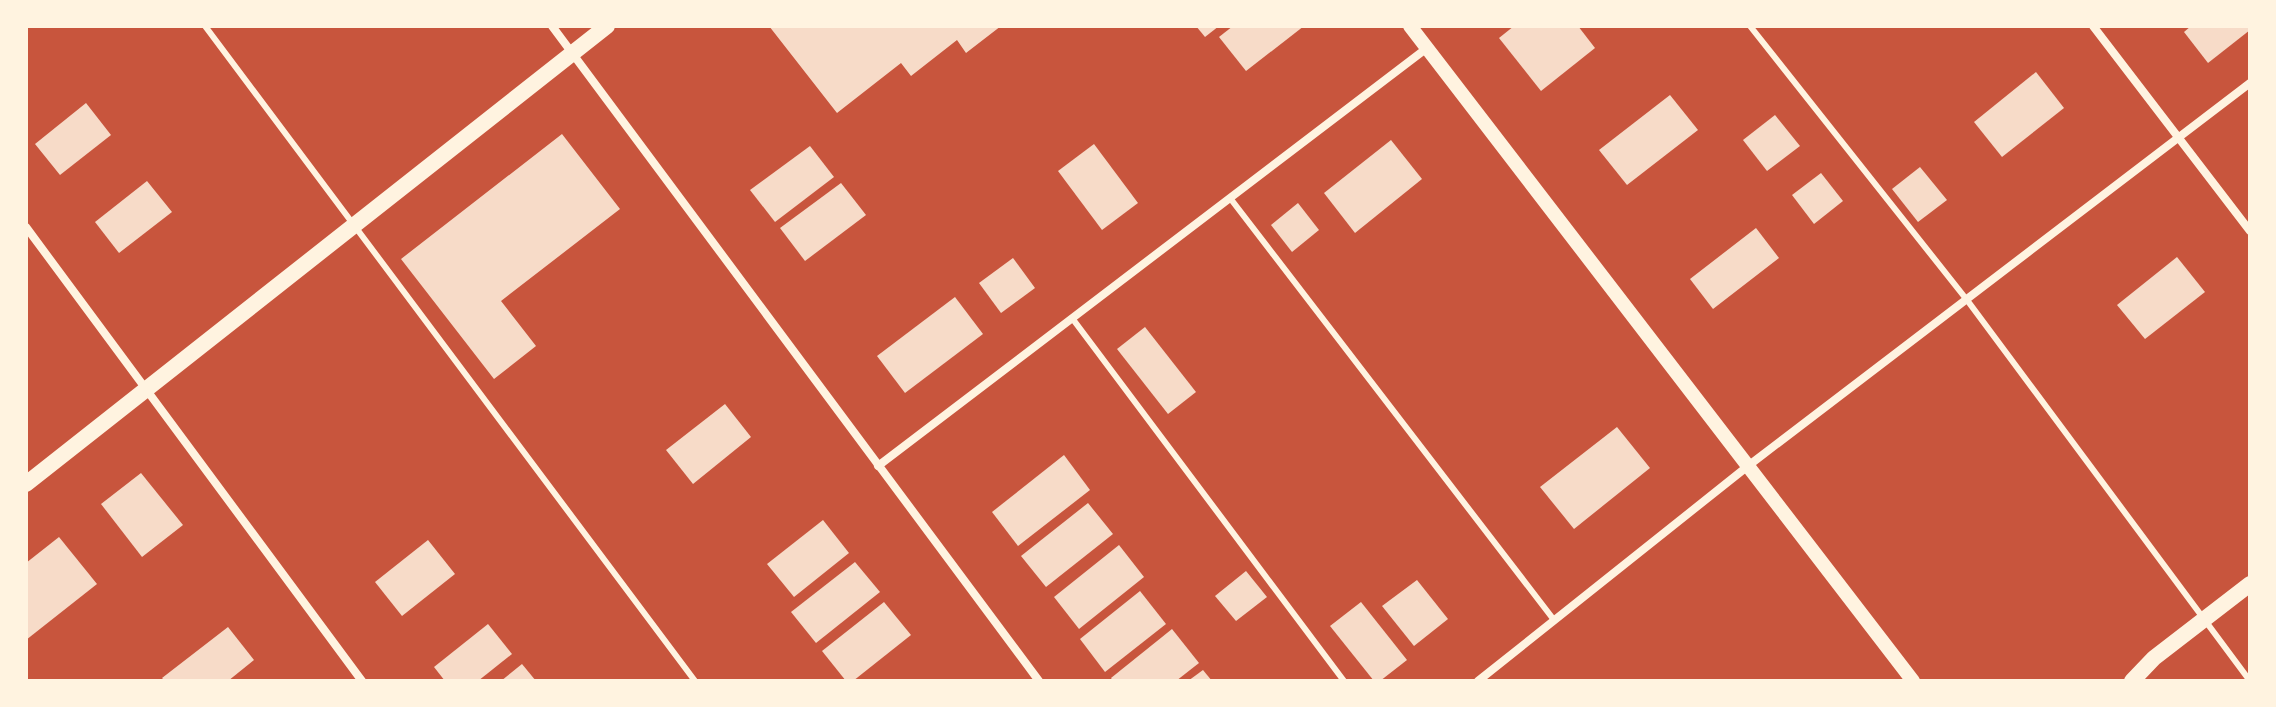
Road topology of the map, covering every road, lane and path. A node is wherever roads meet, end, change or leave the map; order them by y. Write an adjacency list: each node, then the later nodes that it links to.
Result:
1 (205, 26): 12 (lane)
2 (552, 26): 8 (street)
3 (607, 26): 8 (main road)
4 (1410, 26): 7 (street)
5 (1750, 26): 15 (lane)
6 (2093, 26): 10 (street)
7 (1427, 48): 11 (street); 19 (street)
8 (572, 53): 12 (main road); 18 (street)
9 (2250, 83): 10 (street)
10 (2179, 138): 14 (street); 15 (street)
11 (1230, 198): 16 (street); 22 (lane)
12 (354, 225): 17 (main road); 25 (lane)
13 (26, 227): 17 (street)
14 (2250, 231)
15 (1967, 300): 19 (street); 23 (lane)
16 (1072, 318): 18 (street); 27 (lane)
17 (147, 389): 20 (main road); 24 (street)
18 (878, 466): 26 (street)
19 (1748, 466): 22 (street); 29 (street)
20 (26, 484)
21 (2250, 584): 23 (main road)
22 (1554, 620): 28 (street)
23 (2203, 620): 30 (main road); 31 (lane)
24 (362, 681)
25 (695, 681)
26 (1039, 681)
27 (1344, 681)
28 (1478, 681)
29 (1913, 681)
30 (2132, 681)
31 (2250, 681)

